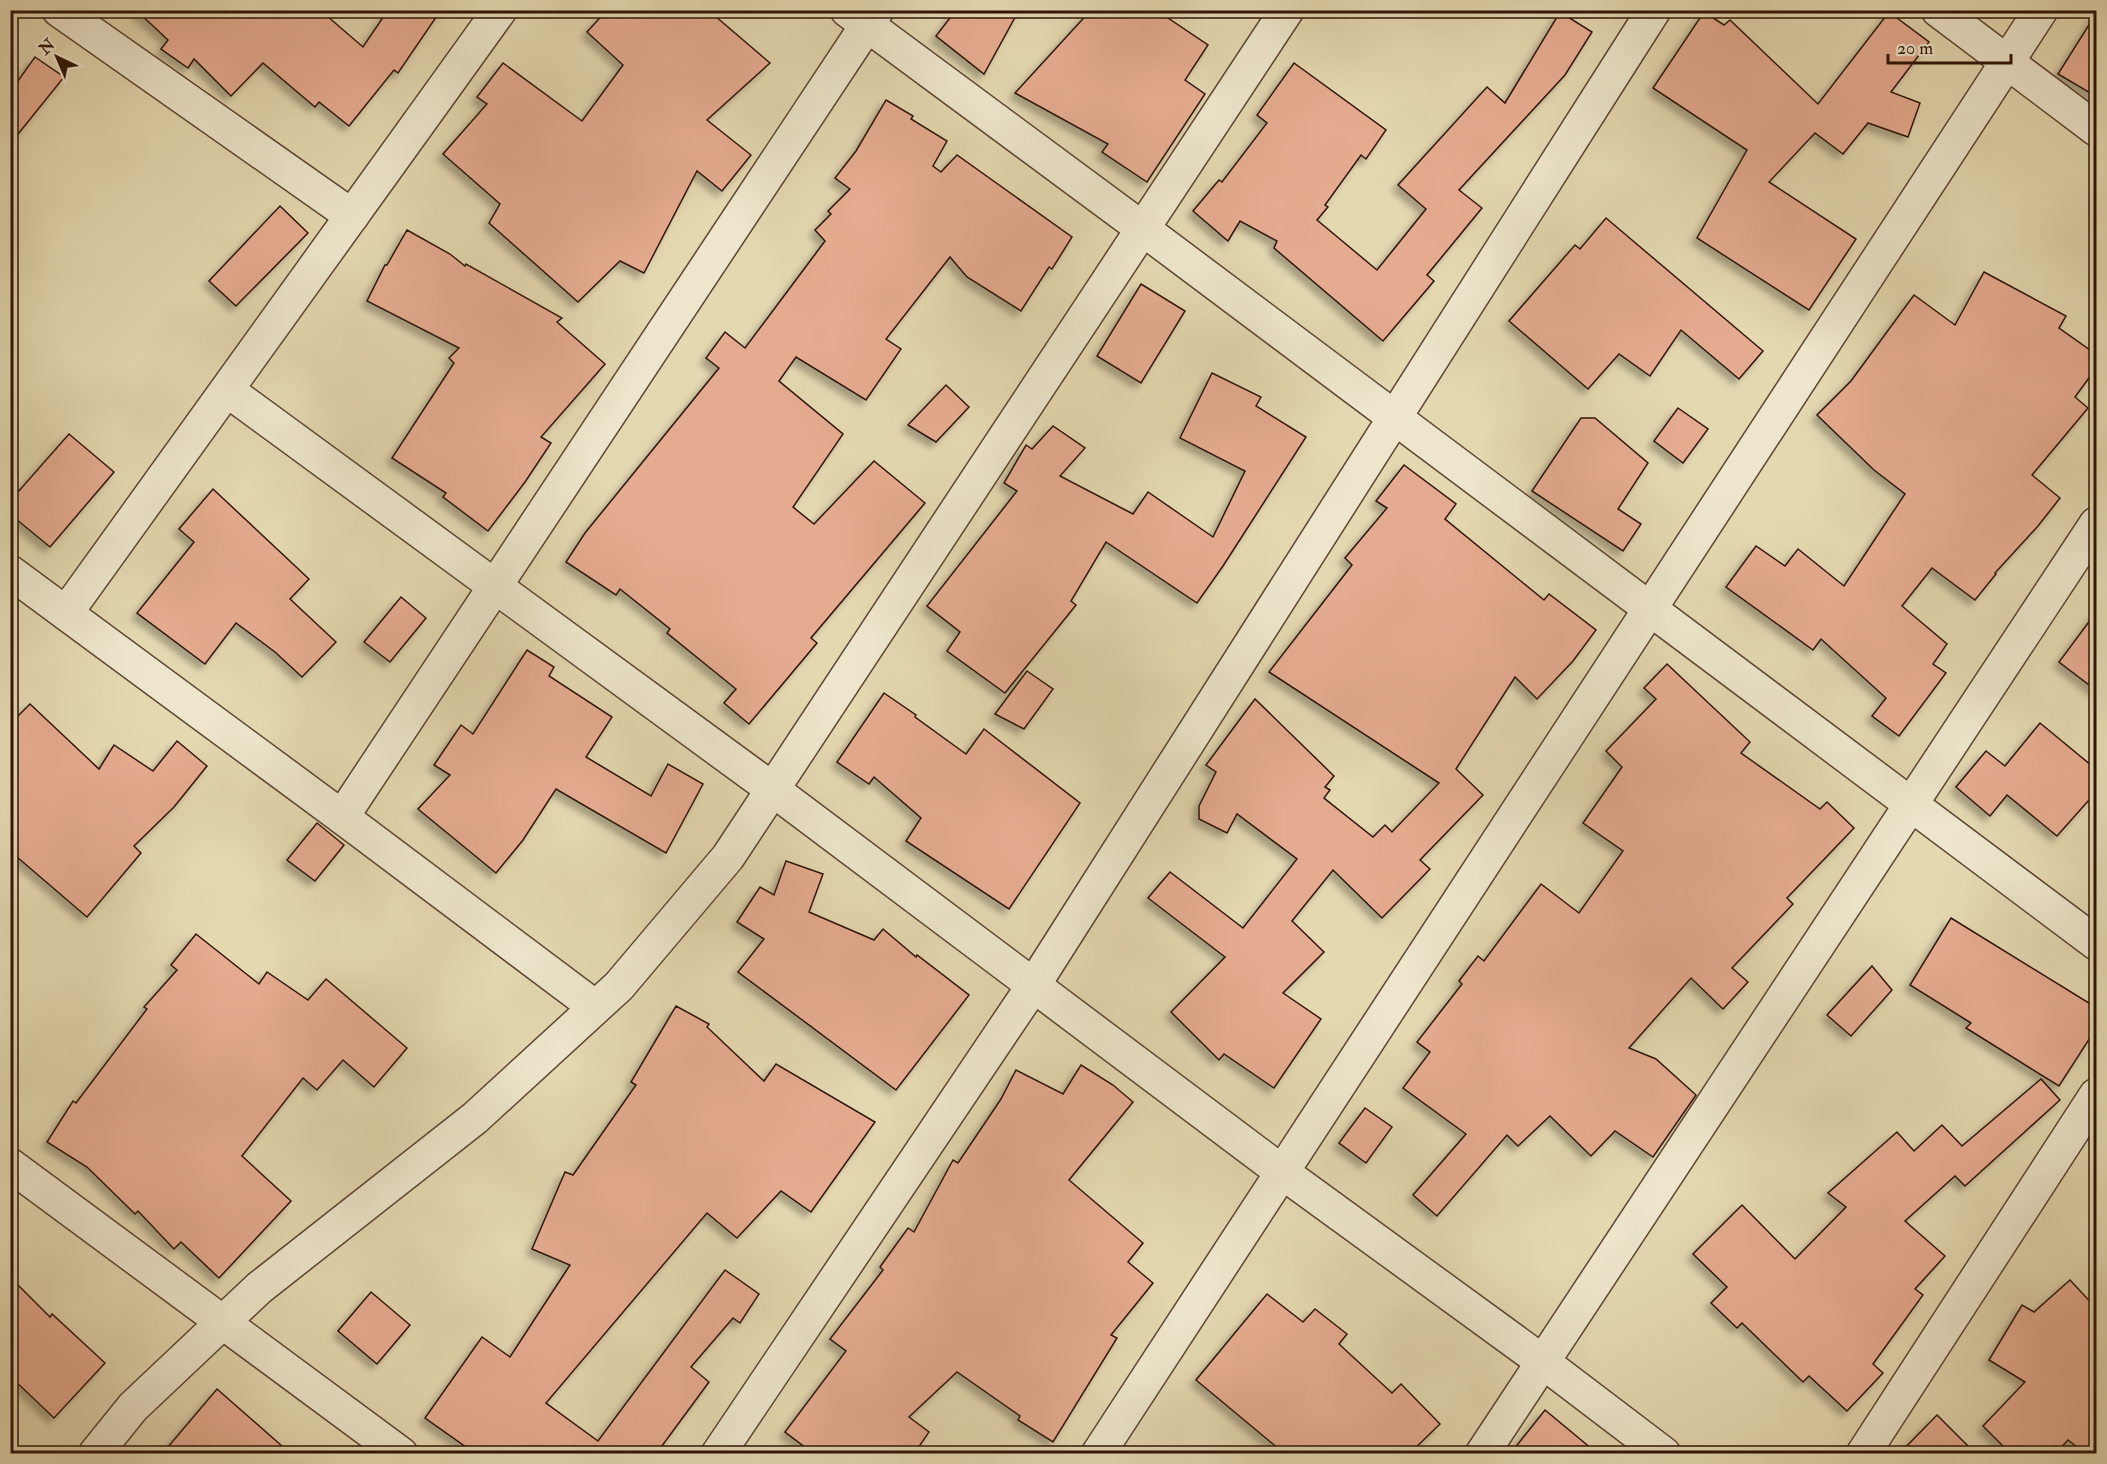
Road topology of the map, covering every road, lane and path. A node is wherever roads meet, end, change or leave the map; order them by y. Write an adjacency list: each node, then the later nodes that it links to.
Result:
1 (59, 10): 10 (street)
2 (500, 10): 10 (street)
3 (1287, 10): 11 (street)
4 (1654, 10): 13 (street)
5 (1938, 10): 8 (street)
6 (2041, 10): 8 (street)
7 (864, 16): 11 (street); 16 (street)
8 (2007, 62): 9 (street); 17 (street)
9 (2097, 129)
10 (352, 216): 12 (street)
11 (1143, 229): 13 (street); 19 (street)
12 (227, 390): 16 (street); 18 (street)
13 (1395, 418): 17 (street); 23 (street)
14 (2097, 524): 20 (street)
15 (10, 572): 18 (street)
16 (496, 587): 19 (street); 21 (street)
17 (1650, 608): 20 (street); 27 (street)
18 (66, 613): 21 (street)
19 (772, 789): 23 (street); 24 (street)
20 (1911, 804): 22 (street); 29 (street)
21 (342, 817): 24 (street)
22 (2097, 943)
23 (1033, 986): 27 (street); 32 (street)
24 (595, 1007): 28 (street)
25 (2097, 1095): 36 (street)
26 (10, 1165): 28 (street)
27 (1282, 1173): 29 (street); 33 (street)
28 (222, 1323): 30 (street); 31 (street)
29 (1543, 1362): 34 (street); 35 (street)
30 (95, 1454)
31 (401, 1454)
32 (718, 1454)
33 (1098, 1454)
34 (1482, 1454)
35 (1664, 1454)
36 (1863, 1454)

